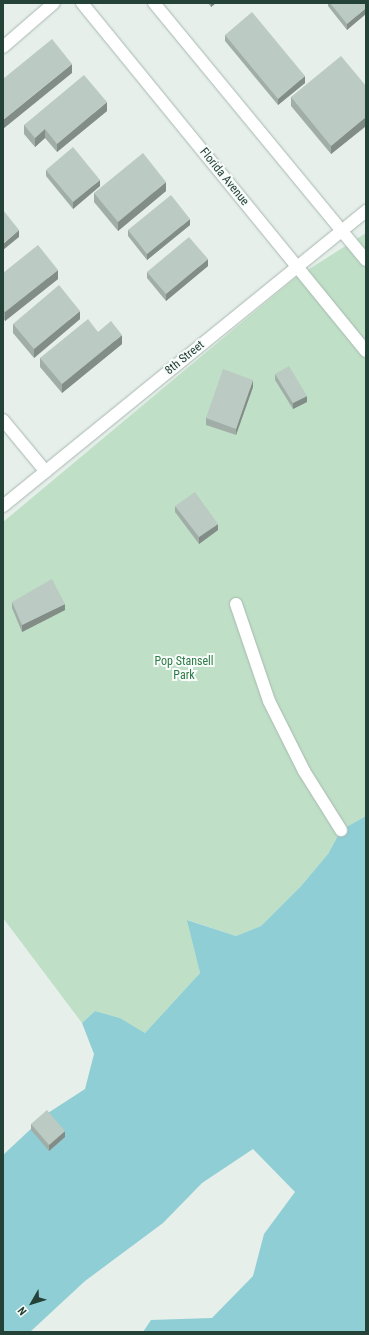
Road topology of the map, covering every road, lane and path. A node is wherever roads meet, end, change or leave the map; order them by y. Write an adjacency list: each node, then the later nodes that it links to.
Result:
1 (54, 3): 4 (street)
2 (82, 3): 8 (street, Florida Avenue)
3 (154, 3): 6 (street)
4 (3, 47)
5 (366, 211): 6 (street, 8th Street)
6 (343, 230): 7 (street); 8 (street, 8th Street)
7 (366, 260)
8 (297, 266): 9 (street, Florida Avenue); 11 (street, 8th Street)
9 (366, 351)
10 (3, 420): 11 (street)
11 (46, 472): 12 (street, 8th Street)
12 (3, 506)
13 (236, 604): 14 (street)
14 (341, 830)

